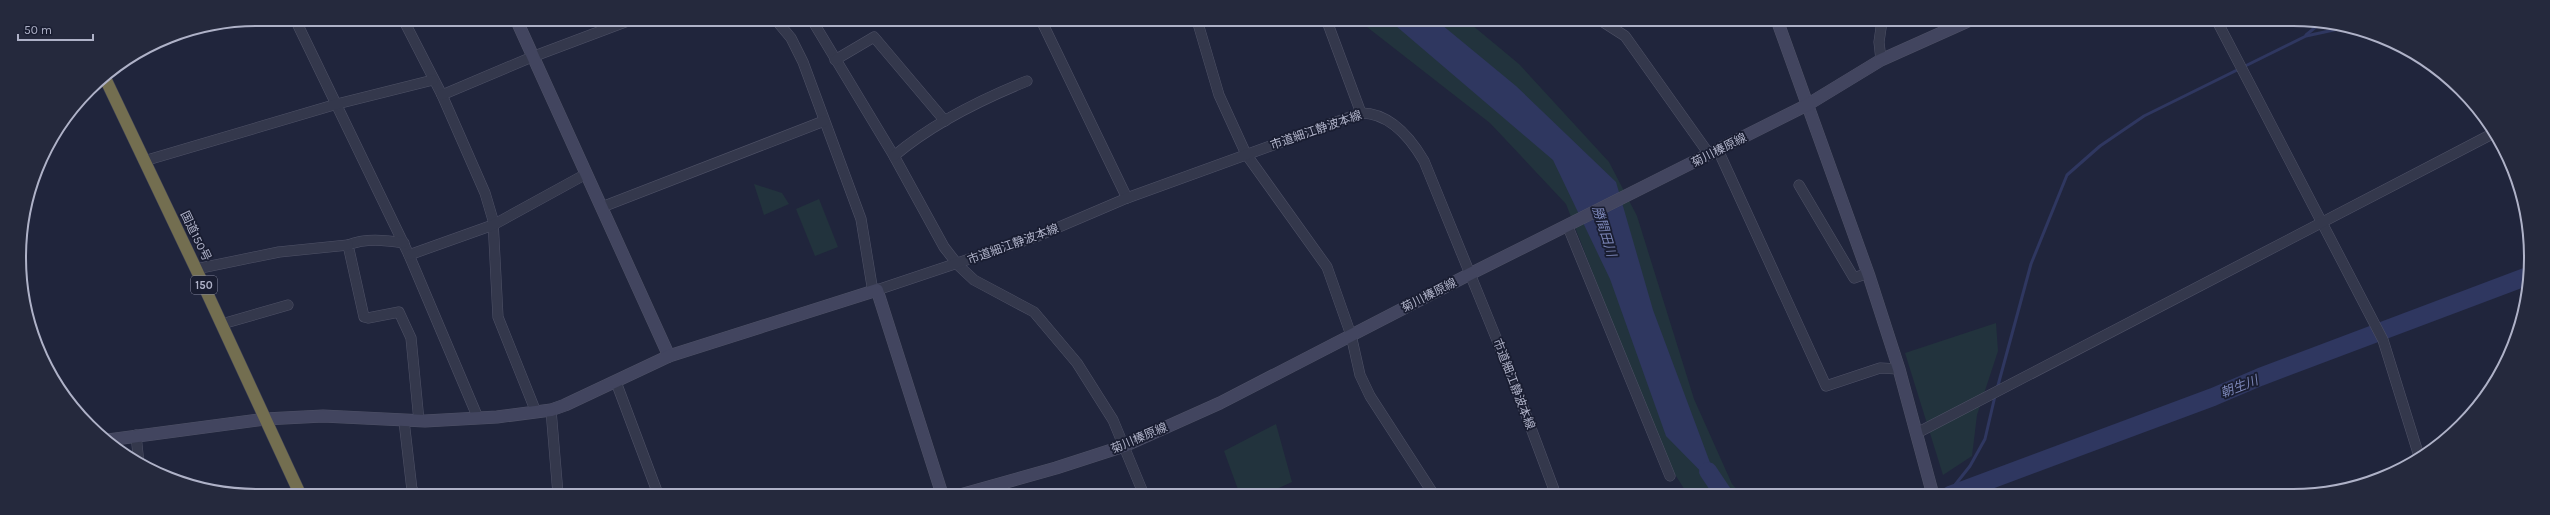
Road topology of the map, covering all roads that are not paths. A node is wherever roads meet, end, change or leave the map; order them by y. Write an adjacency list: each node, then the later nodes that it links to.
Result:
1 (298, 26): 22 (street)
2 (406, 26): 18 (street)
3 (519, 26): 15 (street)
4 (614, 26): 15 (street)
5 (781, 26): 25 (street)
6 (815, 26): 16 (street)
7 (1045, 26): 34 (street)
8 (1199, 26): 29 (street)
9 (1329, 26): 24 (street)
10 (1609, 26): 28 (street)
11 (1779, 26): 23 (street)
12 (1881, 26): 17 (street)
13 (1957, 26): 17 (street, 菊川榛原線)
14 (2220, 26): 36 (street)
15 (532, 57): 21 (street); 32 (street)
16 (835, 60): 26 (street); 30 (street)
17 (1881, 60): 23 (street, 菊川榛原線)
18 (433, 80): 21 (street); 22 (street)
19 (1027, 81): 26 (street)
20 (106, 82): 31 (highway, 国道150号 / 150)
21 (442, 96): 37 (street)
22 (337, 104): 31 (street); 39 (street)
23 (1807, 105): 28 (street, 菊川榛原線); 44 (street)
24 (1361, 113): 29 (street, 市道細江静波本線); 45 (street, 市道細江静波本線)
25 (824, 121): 35 (street); 46 (street)
26 (945, 121): 30 (street)
27 (2489, 136): 36 (street)
28 (1714, 152): 38 (street, 菊川榛原線); 51 (street)
29 (1246, 154): 34 (street, 市道細江静波本線); 49 (street)
30 (894, 156): 42 (street)
31 (144, 161): 43 (highway, 国道150号 / 150)
32 (586, 174): 35 (street); 37 (street)
33 (1799, 186): 44 (street)
34 (1127, 198): 42 (street, 市道細江静波本線)
35 (602, 208): 50 (street)
36 (2322, 221): 59 (street); 63 (street)
37 (493, 225): 41 (street); 54 (street)
38 (1568, 227): 45 (street, 菊川榛原線); 65 (street)
39 (404, 243): 40 (street); 41 (street)
40 (348, 245): 43 (street); 58 (street)
41 (409, 255): 55 (street)
42 (958, 265): 46 (street, 市道細江静波本線); 62 (street)
43 (196, 269): 48 (highway, 国道150号 / 150)
44 (1868, 273): 51 (street)
45 (1470, 274): 49 (street, 菊川榛原線); 74 (street, 市道細江静波本線)
46 (875, 291): 50 (street); 70 (street)
47 (288, 305): 48 (street)
48 (222, 324): 56 (highway, 国道150号 / 150)
49 (1351, 335): 62 (street, 菊川榛原線); 73 (street)
50 (669, 356): 52 (street)
51 (1899, 368): 59 (street)
52 (616, 382): 53 (street); 69 (street)
53 (551, 410): 54 (street); 68 (street)
54 (536, 412): 55 (street)
55 (478, 418): 58 (street)
56 (265, 419): 57 (street); 60 (street); 66 (highway, 国道150号 / 150)
57 (404, 421): 58 (street); 67 (street)
58 (419, 421)
59 (1917, 433): 75 (street)
60 (136, 435): 61 (street); 64 (street)
61 (114, 439)
62 (1124, 446): 71 (street, 菊川榛原線); 72 (street)
63 (2418, 452)
64 (138, 456)
65 (1670, 476)
66 (298, 489)
67 (412, 489)
68 (558, 489)
69 (656, 489)
70 (940, 489)
71 (978, 489)
72 (1142, 489)
73 (1430, 489)
74 (1554, 489)
75 (1931, 489)

